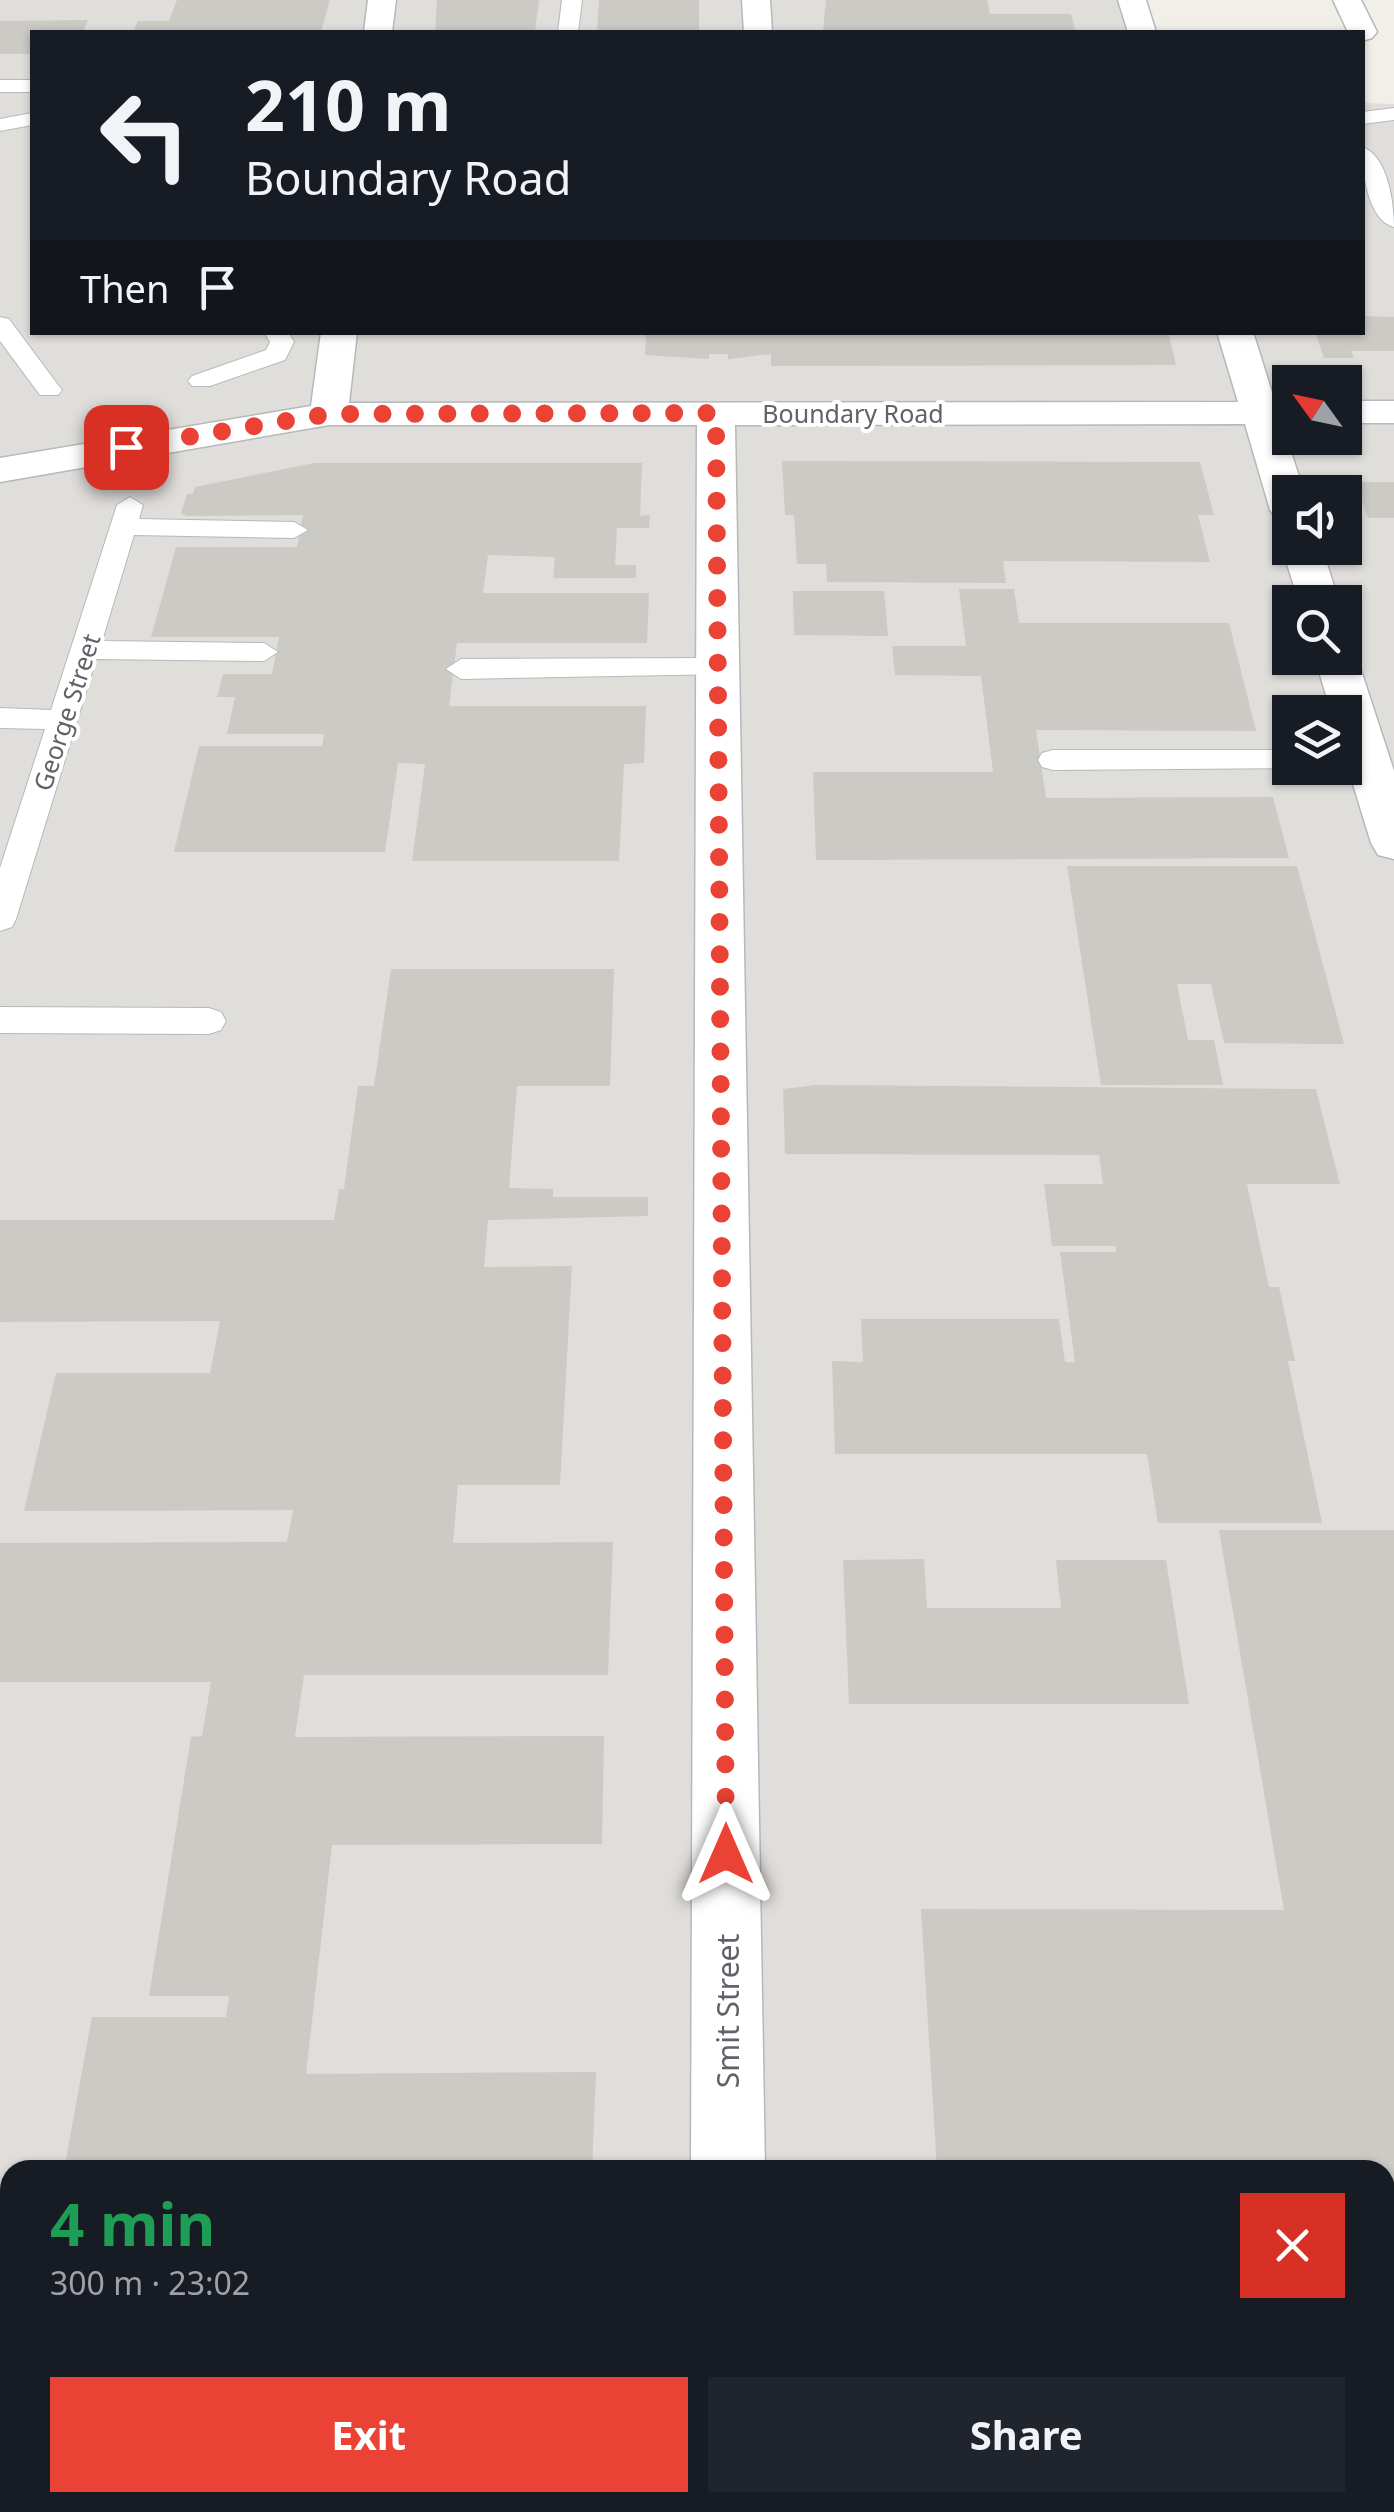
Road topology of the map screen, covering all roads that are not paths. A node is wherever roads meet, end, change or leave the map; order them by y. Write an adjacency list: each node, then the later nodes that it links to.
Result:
1 (382, 0): 6 (street)
2 (572, 0): 7 (lane)
3 (756, 0): 8 (street)
4 (1132, 0): 9 (street)
5 (1348, 0): 10 (street)
6 (378, 30)
7 (568, 30)
8 (758, 30)
9 (1141, 30)
10 (1362, 30)
11 (0, 86): 12 (lane)
12 (30, 86)
13 (1394, 114): 14 (lane)
14 (1365, 118)
15 (30, 119): 16 (lane)
16 (0, 124)
17 (1365, 159): 18 (lane)
18 (1394, 220)
19 (0, 324): 24 (lane)
20 (278, 335): 23 (lane)
21 (339, 335): 30 (street)
22 (1236, 335): 25 (street)
23 (202, 381)
24 (49, 390)
25 (1272, 407)
26 (1362, 412): 27 (street)
27 (1394, 412)
28 (716, 413): 29 (street, Boundary Road); 30 (street, Boundary Road); 35 (street, Smit Street)
29 (1272, 413)
30 (329, 414): 31 (street, Boundary Road)
31 (0, 470)
32 (294, 530): 33 (lane, George Street)
33 (86, 650): 34 (lane); 39 (lane, George Street)
34 (264, 652)
35 (718, 667): 36 (lane); 47 (street, Smit Street)
36 (461, 669)
37 (1342, 675): 40 (street)
38 (0, 718): 39 (lane)
39 (62, 720): 44 (lane, George Street)
40 (1367, 752): 43 (street)
41 (1053, 760): 42 (lane)
42 (1272, 760)
43 (1394, 844)
44 (0, 919)
45 (0, 1020): 46 (lane)
46 (209, 1021)
47 (728, 2160)

